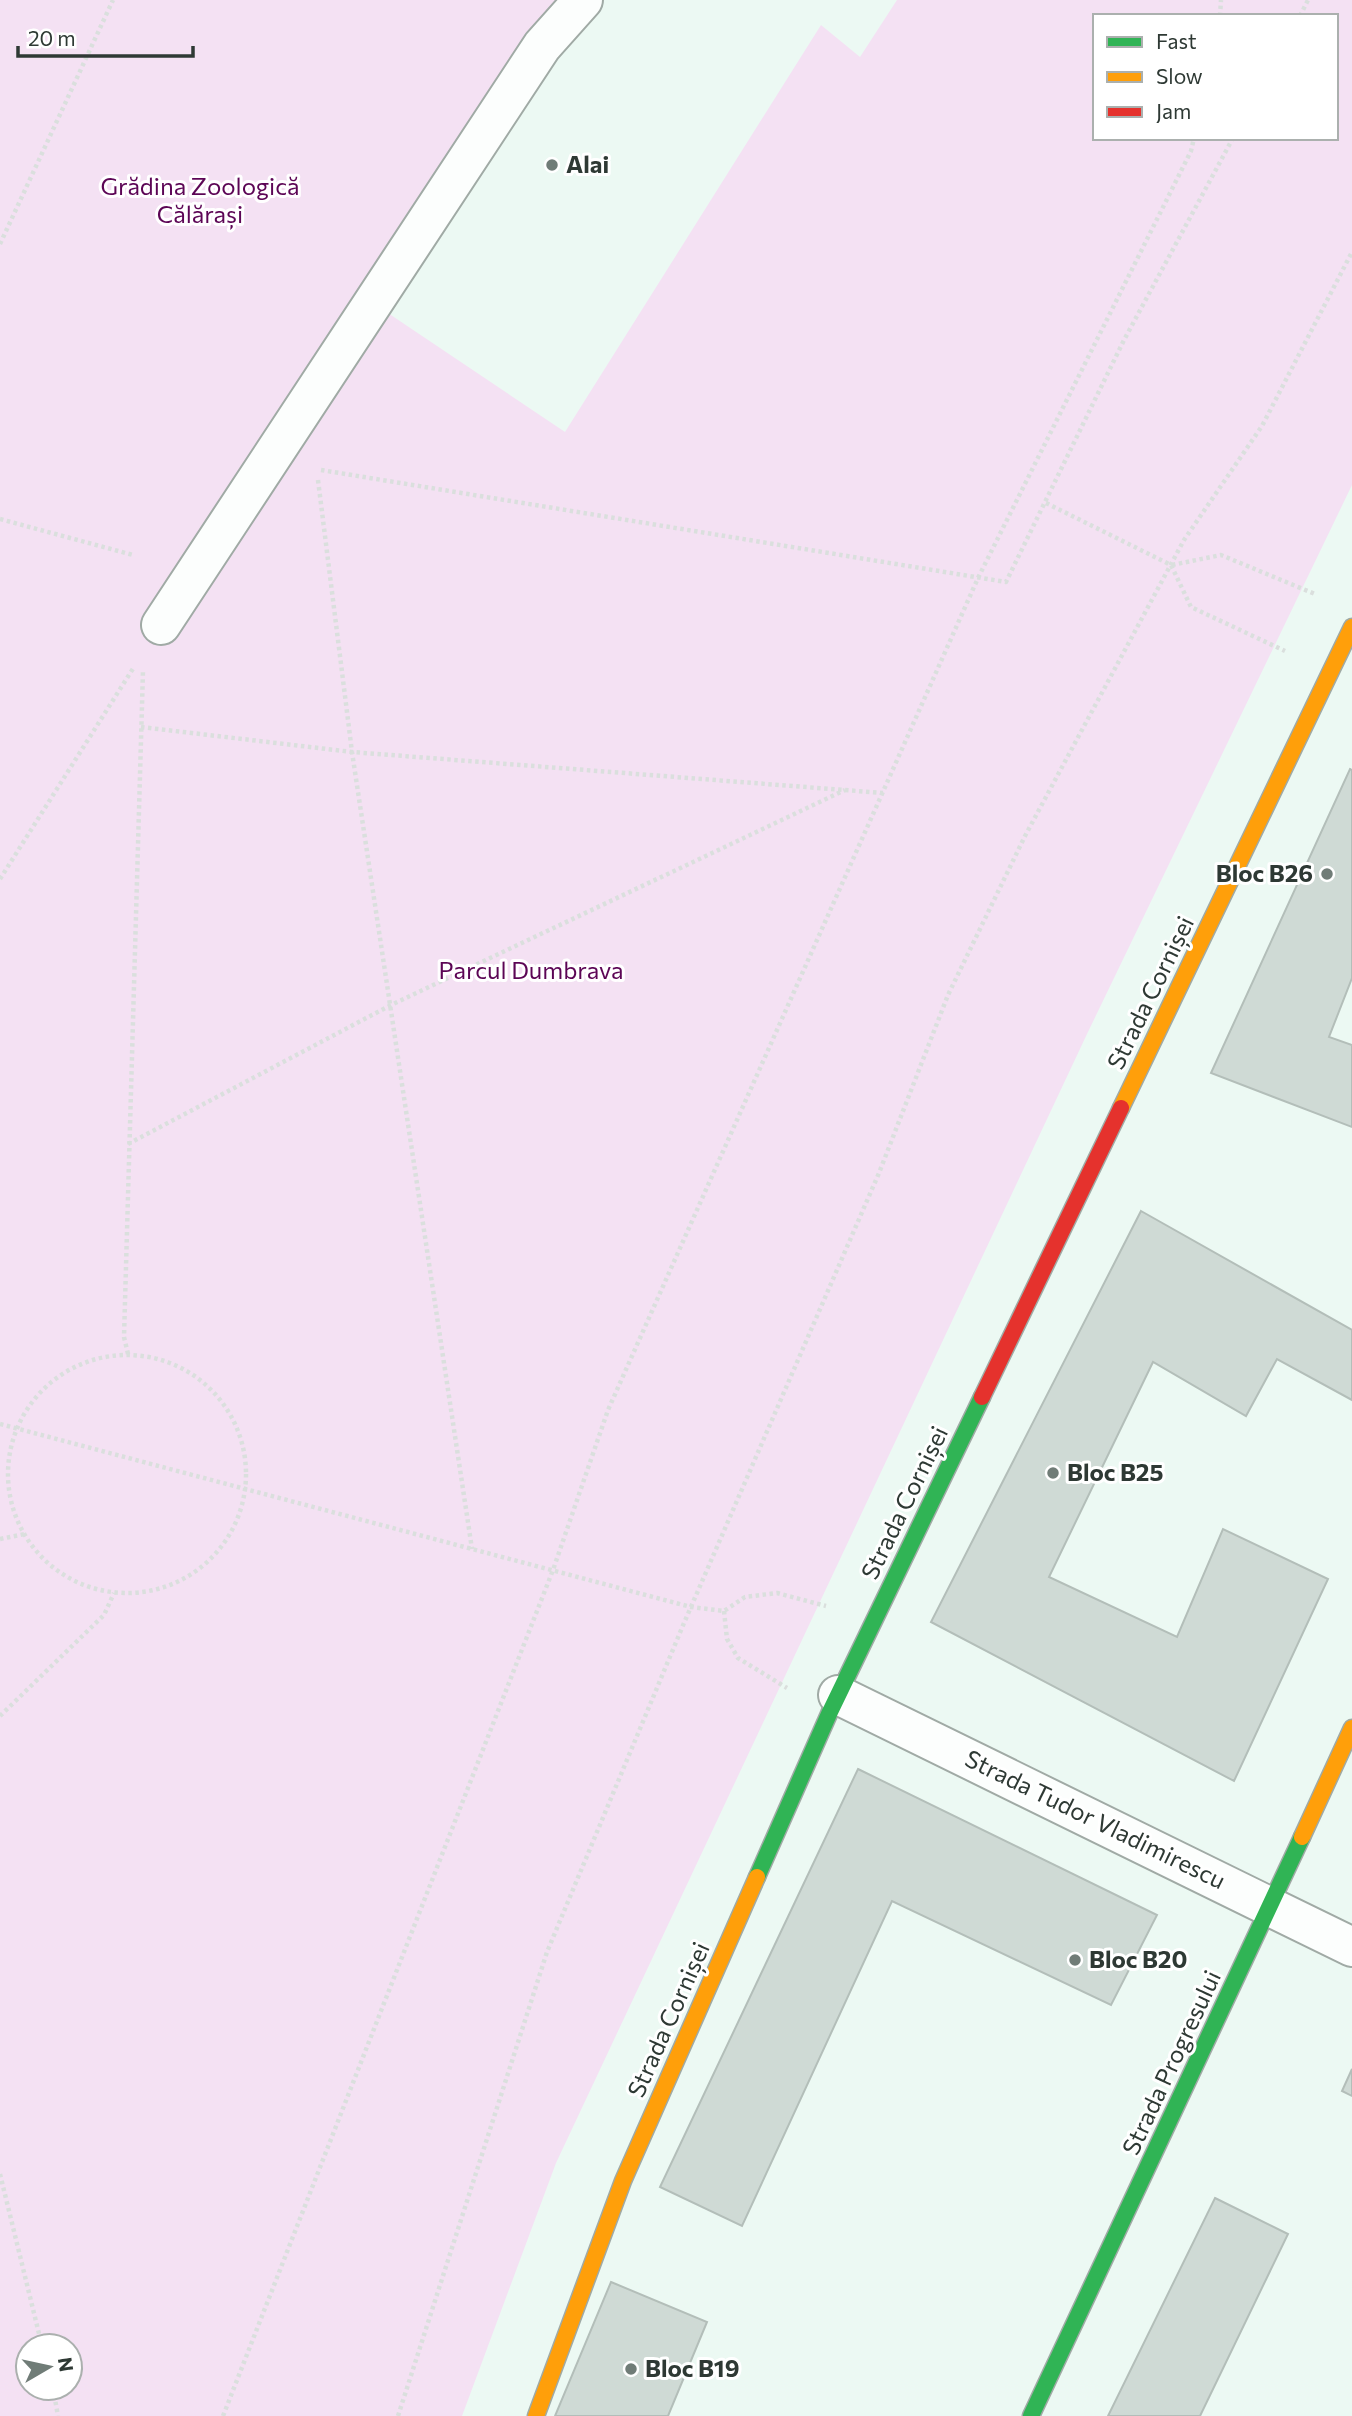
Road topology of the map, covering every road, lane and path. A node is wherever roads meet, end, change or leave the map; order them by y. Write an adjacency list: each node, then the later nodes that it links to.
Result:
1 (113, 0): 5 (path)
2 (583, 0): 14 (street)
3 (1194, 140): 11 (path)
4 (1232, 140): 7 (path)
5 (0, 244)
6 (1352, 253): 10 (path)
7 (1046, 503): 10 (path); 11 (path)
8 (0, 519): 9 (path)
9 (133, 555)
10 (1171, 565): 12 (path); 15 (path); 32 (path)
11 (978, 578): 17 (path); 19 (path)
12 (1316, 595)
13 (1352, 627): 15 (street, Strada Cornișei)
14 (153, 638): 16 (path); 20 (path)
15 (1342, 672): 34 (street, Strada Cornișei)
16 (141, 727): 17 (path); 22 (path)
17 (352, 752): 18 (path); 21 (path)
18 (845, 790): 19 (path); 21 (path)
19 (883, 793): 30 (path)
20 (0, 879)
21 (391, 1005): 22 (path); 29 (path)
22 (128, 1144): 23 (path)
23 (128, 1354): 25 (path); 26 (path)
24 (0, 1424): 25 (path)
25 (17, 1428): 26 (path); 27 (path)
26 (245, 1490): 29 (path); 31 (path)
27 (25, 1534): 28 (path); 31 (path)
28 (0, 1539)
29 (472, 1549): 30 (path)
30 (553, 1570): 32 (path); 42 (path)
31 (114, 1592): 36 (path)
32 (691, 1607): 33 (path); 43 (path)
33 (724, 1611): 34 (path); 35 (path)
34 (870, 1629): 35 (street, Strada Cornișei)
35 (833, 1704): 38 (street, Strada Tudor Vladimirescu); 44 (street, Strada Cornișei)
36 (0, 1716)
37 (1352, 1728): 38 (street, Strada Progresului)
38 (1271, 1906): 39 (street, Strada Tudor Vladimirescu); 45 (street, Strada Progresului)
39 (1352, 1947)
40 (0, 2174): 41 (path)
41 (39, 2332)
42 (223, 2416)
43 (398, 2416)
44 (536, 2416)
45 (1031, 2416)

